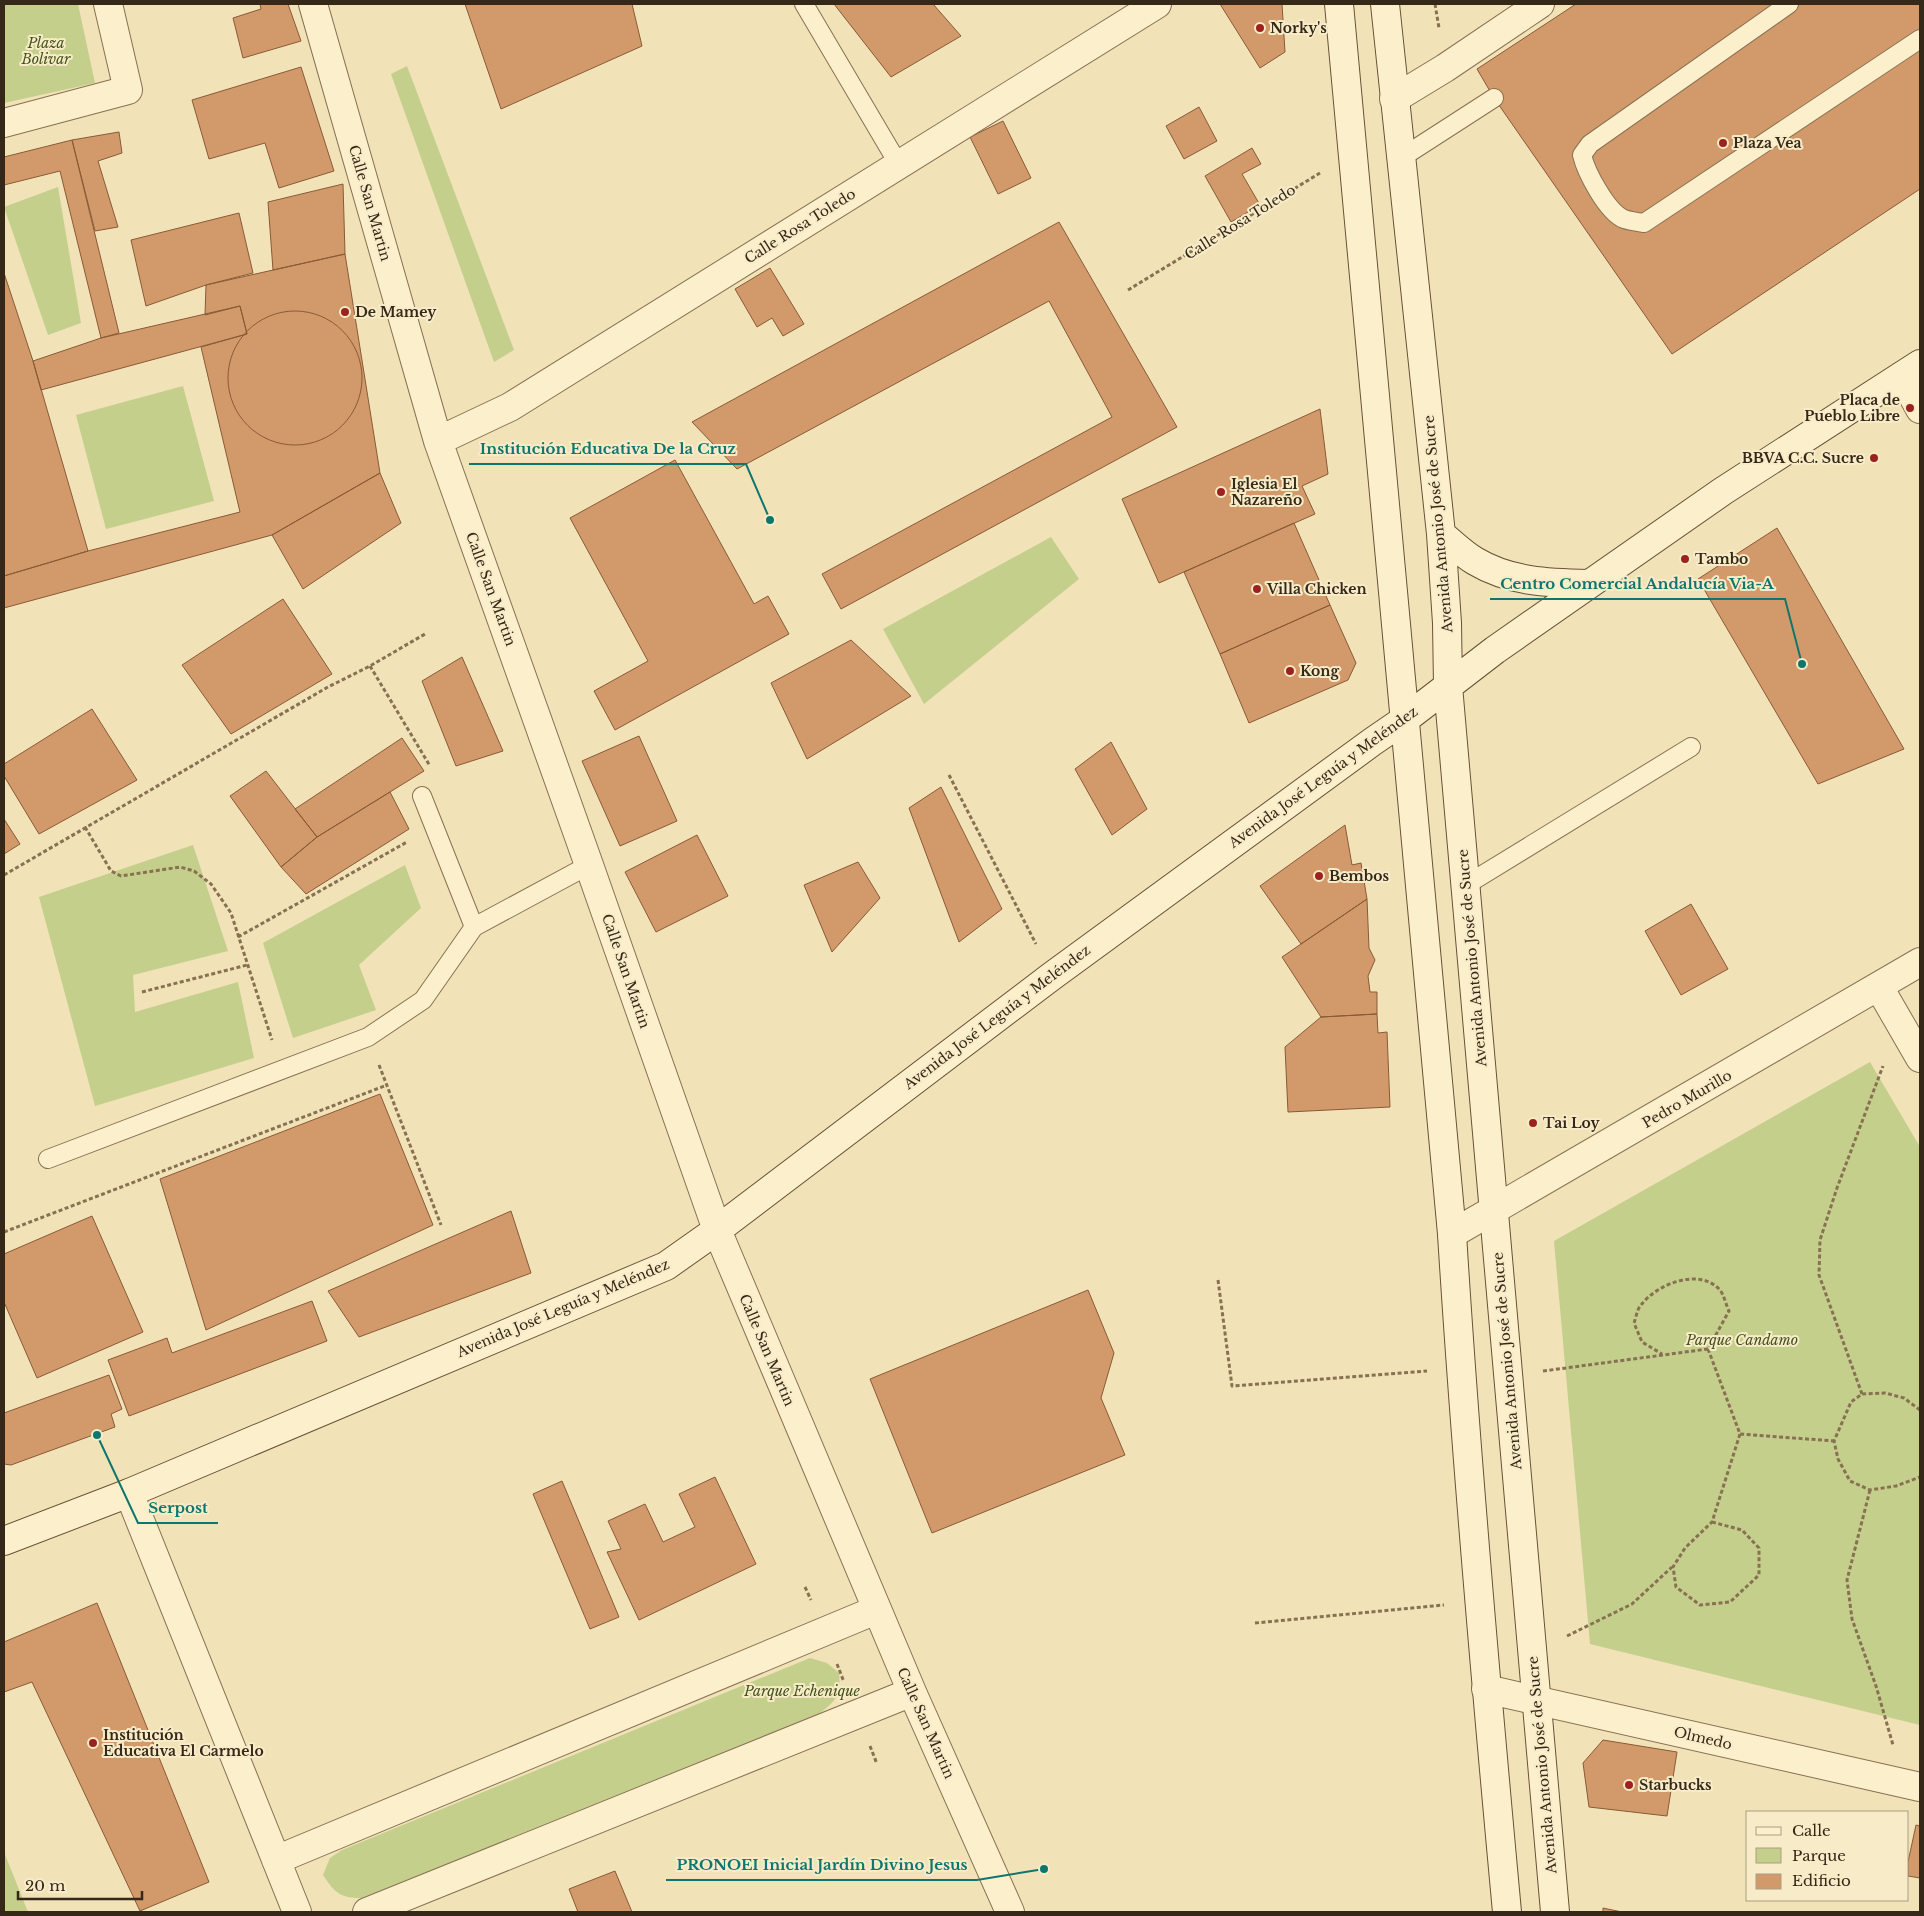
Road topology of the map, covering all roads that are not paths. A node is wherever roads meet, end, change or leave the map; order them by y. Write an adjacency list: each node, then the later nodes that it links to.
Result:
1 (108, 4): 12 (street)
2 (313, 4): 17 (street, Calle San Martin)
3 (804, 4): 14 (lane)
4 (1157, 4): 14 (street, Calle Rosa Toledo)
5 (1339, 4): 21 (street)
6 (1385, 4): 11 (street, Avenida Antonio José de Sucre)
7 (1540, 4): 11 (street)
8 (1789, 4): 9 (lane)
9 (1920, 39)
10 (1494, 98): 13 (lane)
11 (1394, 99): 13 (street, Avenida Antonio José de Sucre)
12 (4, 123)
13 (1401, 158): 18 (street, Avenida Antonio José de Sucre)
14 (899, 164): 17 (street, Calle Rosa Toledo)
15 (1911, 370): 16 (street); 19 (street, Avenida José Leguía y Meléndez)
16 (1920, 409)
17 (438, 441): 24 (street, Calle San Martin)
18 (1441, 534): 19 (street); 20 (street, Avenida Antonio José de Sucre)
19 (1589, 584): 20 (street, Avenida José Leguía y Meléndez)
20 (1448, 686): 21 (street, Avenida José Leguía y Meléndez); 25 (street, Avenida Antonio José de Sucre)
21 (1404, 720): 32 (street, Avenida José Leguía y Meléndez); 33 (street)
22 (1690, 747): 25 (lane)
23 (422, 796): 26 (lane)
24 (589, 865): 26 (lane); 32 (street, Calle San Martin)
25 (1466, 885): 31 (street, Avenida Antonio José de Sucre)
26 (474, 927): 30 (lane)
27 (1920, 962): 28 (street, Pedro Murillo)
28 (1879, 987): 29 (street); 31 (street, Pedro Murillo)
29 (1920, 1058)
30 (48, 1159)
31 (1493, 1211): 33 (street, Pedro Murillo); 39 (street, Avenida Antonio José de Sucre)
32 (717, 1230): 34 (street, Avenida José Leguía y Meléndez); 36 (street, Calle San Martin)
33 (1452, 1234): 37 (street)
34 (129, 1492): 35 (street, Avenida José Leguía y Meléndez); 41 (street)
35 (4, 1541)
36 (876, 1610): 38 (street, Calle San Martin); 41 (street)
37 (1486, 1689): 39 (street, Olmedo); 45 (street)
38 (912, 1692): 43 (street); 44 (street, Calle San Martin)
39 (1536, 1700): 40 (street, Olmedo); 46 (street, Avenida Antonio José de Sucre)
40 (1912, 1785)
41 (276, 1860): 42 (street)
42 (297, 1912)
43 (366, 1912)
44 (1010, 1912)
45 (1507, 1912)
46 (1554, 1912)

